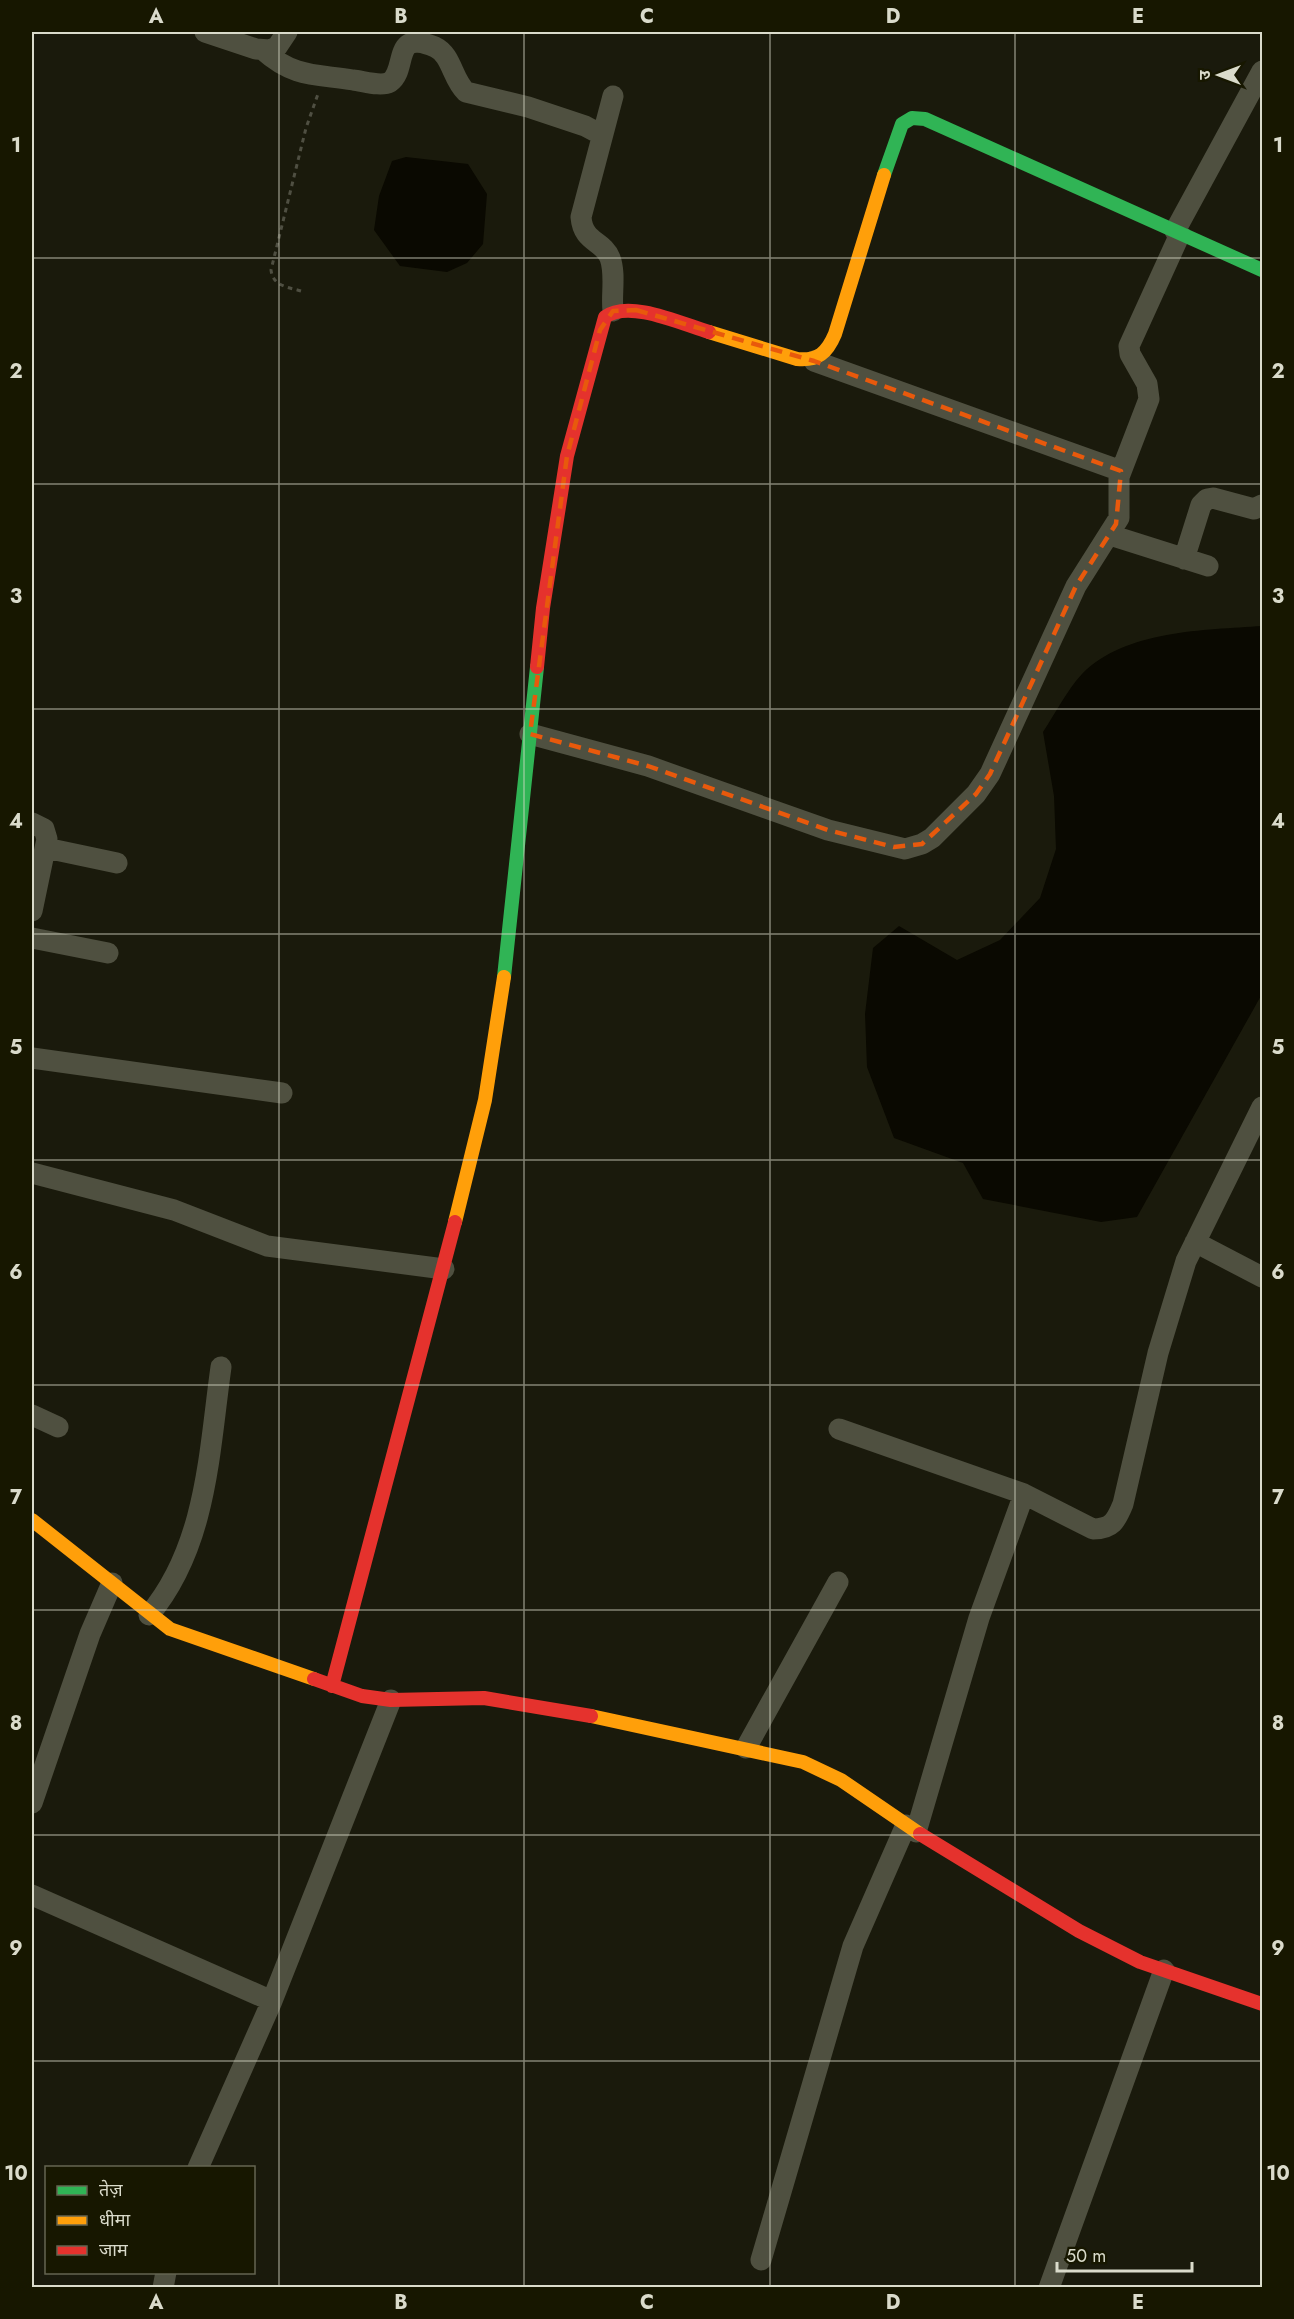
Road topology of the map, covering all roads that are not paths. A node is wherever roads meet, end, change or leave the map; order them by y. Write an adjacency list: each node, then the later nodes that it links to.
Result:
1 (204, 32): 3 (street)
2 (287, 32): 3 (street)
3 (263, 50): 6 (street)
4 (1263, 71): 7 (street)
5 (613, 96): 6 (street)
6 (602, 135): 9 (street)
7 (1178, 233): 8 (street); 10 (street); 11 (street)
8 (1263, 270)
9 (613, 311): 10 (street); 16 (street)
10 (814, 361): 11 (street)
11 (1121, 471): 13 (street)
12 (1263, 505): 14 (street)
13 (1110, 535): 14 (street); 16 (street)
14 (1184, 559): 15 (street)
15 (1208, 566)
16 (530, 734): 28 (street)
17 (32, 823): 18 (street)
18 (46, 848): 19 (street); 20 (street)
19 (117, 863)
20 (32, 911)
21 (32, 938): 22 (street)
22 (108, 953)
23 (32, 1058): 24 (street)
24 (282, 1094)
25 (1263, 1107): 27 (street)
26 (32, 1173): 28 (street)
27 (1195, 1242): 29 (street); 34 (street)
28 (444, 1269): 39 (street)
29 (1263, 1277)
30 (221, 1367): 38 (street)
31 (32, 1415): 32 (street)
32 (58, 1427)
33 (839, 1429): 34 (street)
34 (1024, 1494): 43 (street)
35 (32, 1520): 37 (street)
36 (838, 1582): 41 (street)
37 (112, 1583): 38 (street); 42 (street)
38 (149, 1615): 39 (street)
39 (332, 1686): 40 (street)
40 (392, 1700): 41 (street); 46 (street)
41 (746, 1748): 43 (street)
42 (32, 1803)
43 (911, 1828): 45 (street); 49 (street)
44 (32, 1895): 46 (street)
45 (1164, 1970): 47 (street); 50 (street)
46 (272, 2001): 48 (street)
47 (1263, 2004)
48 (199, 2166)
49 (761, 2260)
50 (1048, 2288)

